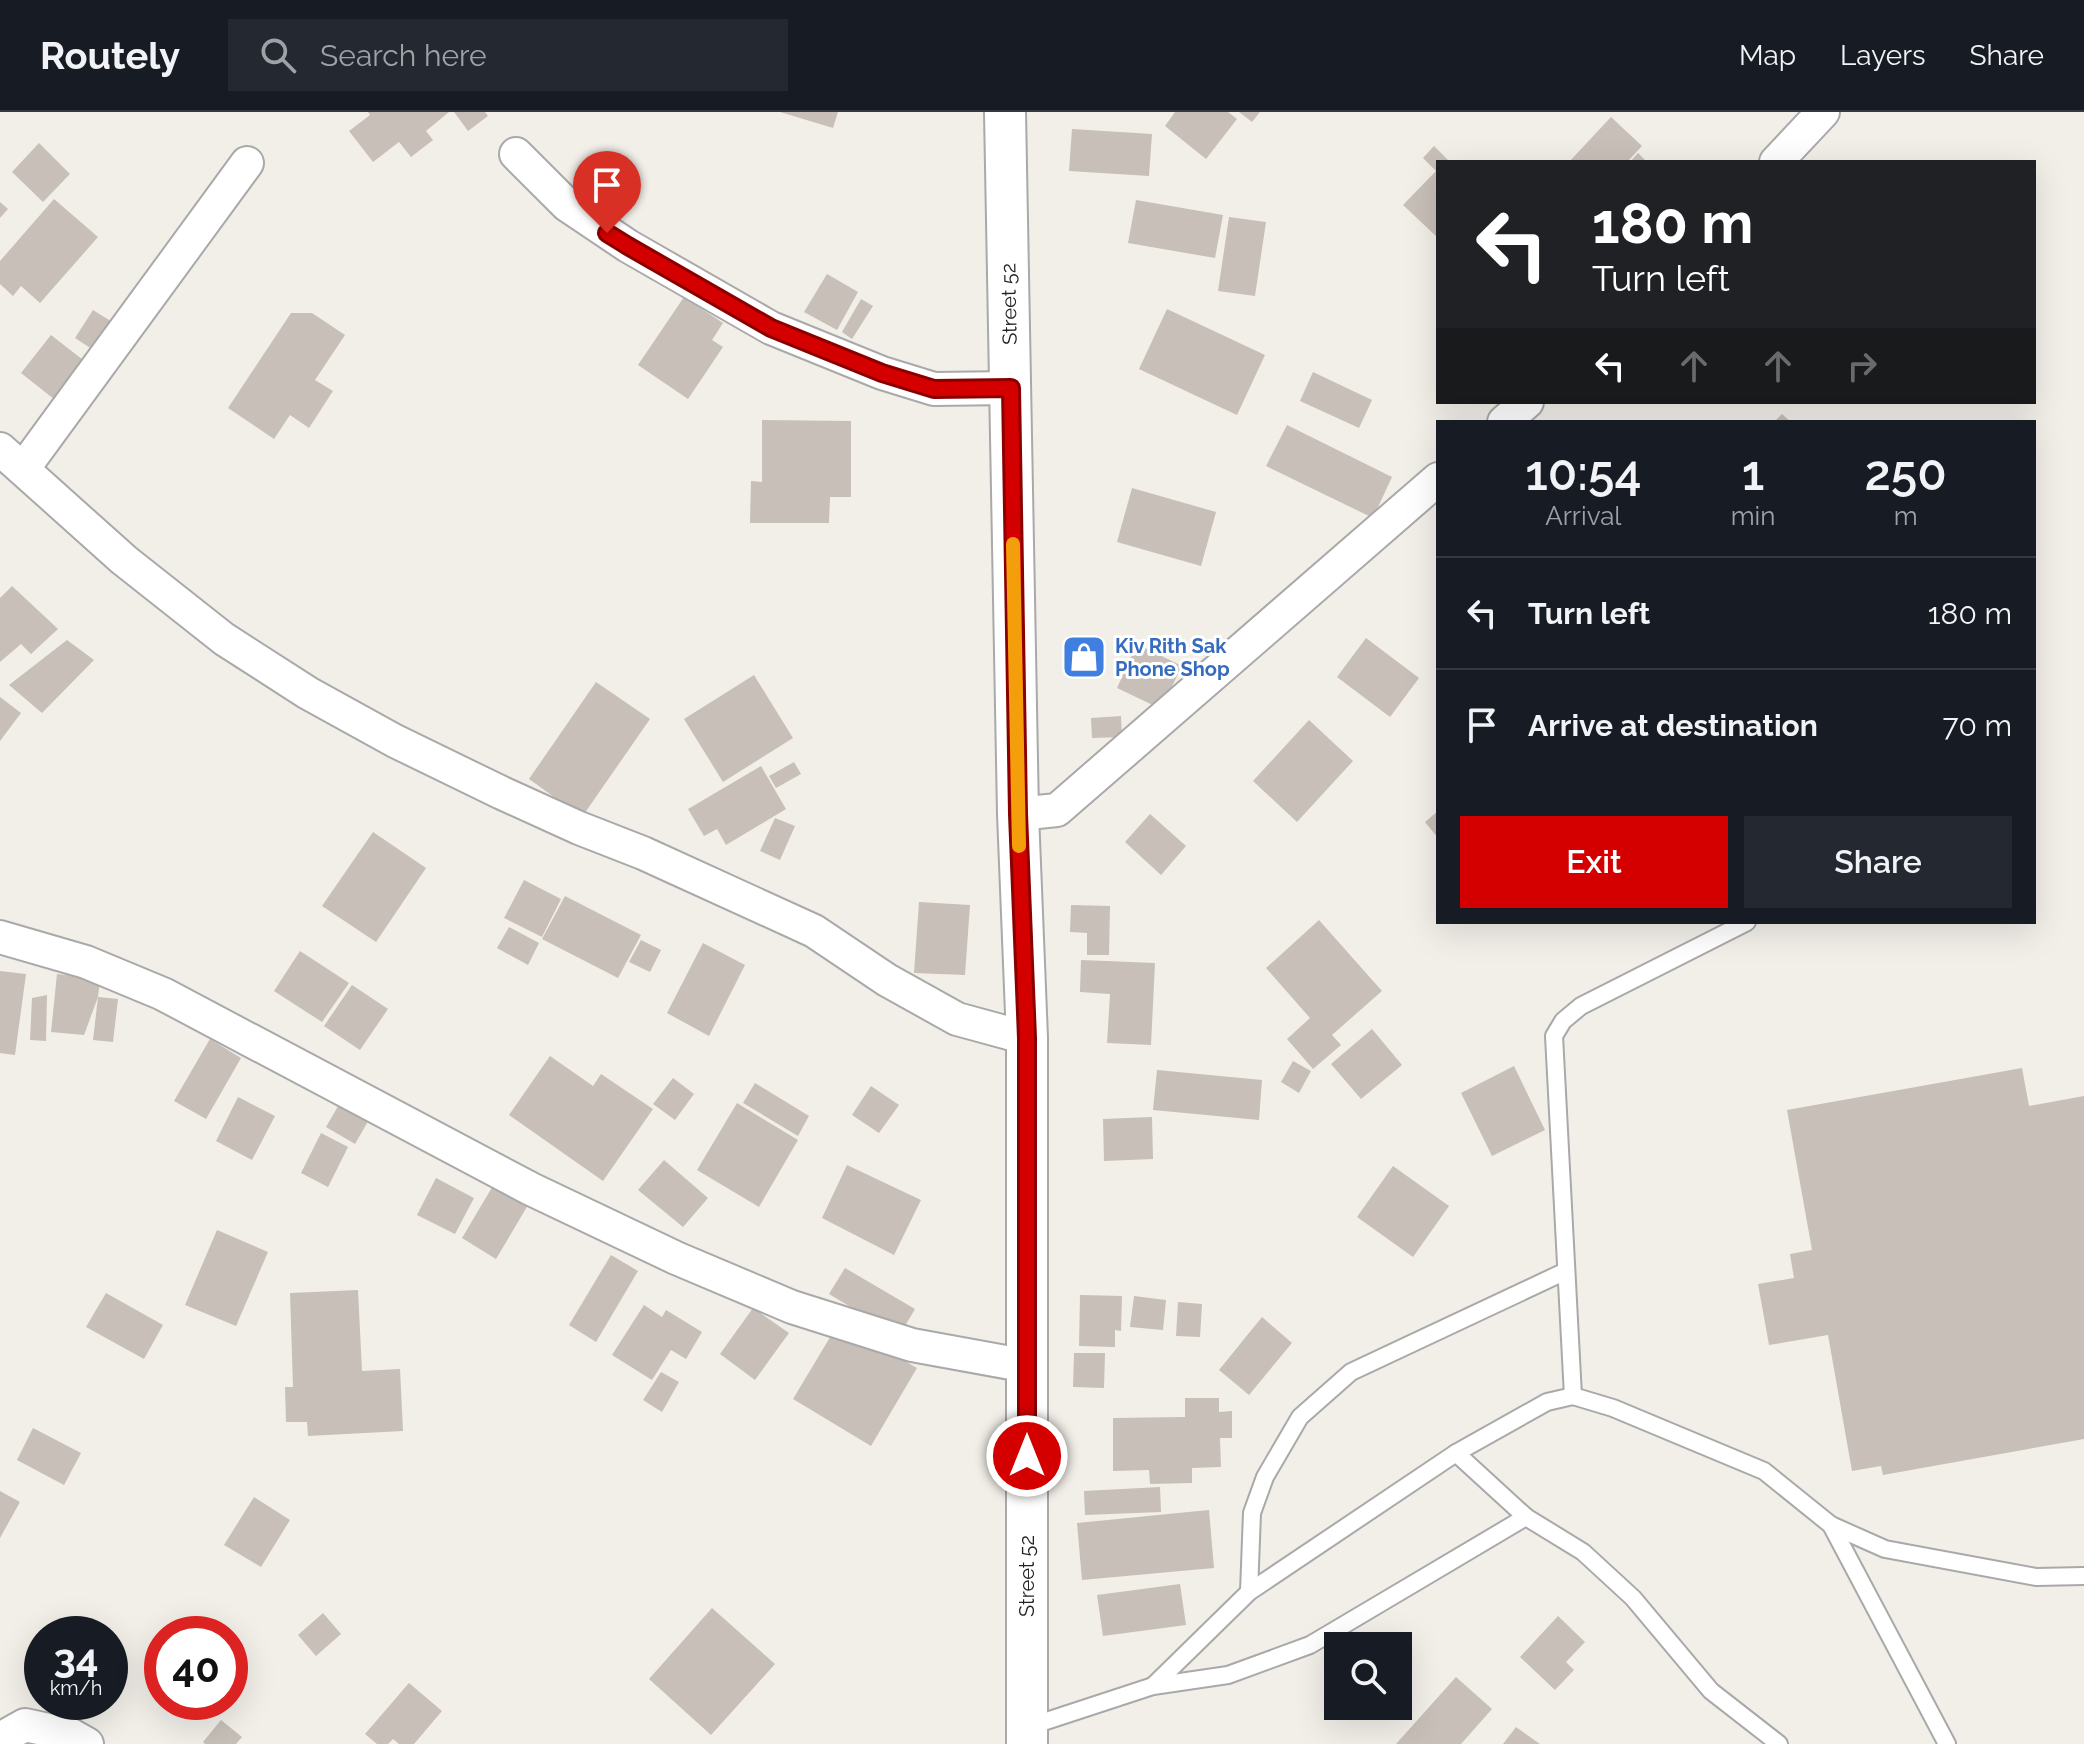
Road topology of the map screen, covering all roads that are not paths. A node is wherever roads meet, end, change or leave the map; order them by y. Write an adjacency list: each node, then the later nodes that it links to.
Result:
1 (1005, 112): 6 (street, Street 52)
2 (1823, 112): 4 (street)
3 (516, 154): 6 (street)
4 (1778, 160)
5 (247, 163): 9 (street)
6 (1011, 388): 11 (street, Street 52)
7 (1525, 404): 8 (street)
8 (1506, 420)
9 (12, 459): 14 (street)
10 (1436, 481): 11 (street)
11 (1018, 814): 14 (street, Street 52)
12 (1743, 924): 15 (lane)
13 (0, 937): 16 (street)
14 (1027, 1038): 16 (street, Street 52)
15 (1566, 1271): 17 (lane); 22 (lane)
16 (1027, 1366): 24 (street, Street 52)
17 (1573, 1396): 18 (lane); 20 (lane)
18 (1456, 1453): 19 (lane); 22 (lane)
19 (1526, 1517): 23 (lane); 27 (lane)
20 (1831, 1525): 21 (lane); 28 (lane)
21 (2084, 1576)
22 (1249, 1592): 23 (lane)
23 (1153, 1686): 24 (lane)
24 (1027, 1736)
25 (0, 1739): 26 (street)
26 (87, 1744)
27 (1779, 1744)
28 (1947, 1744)

